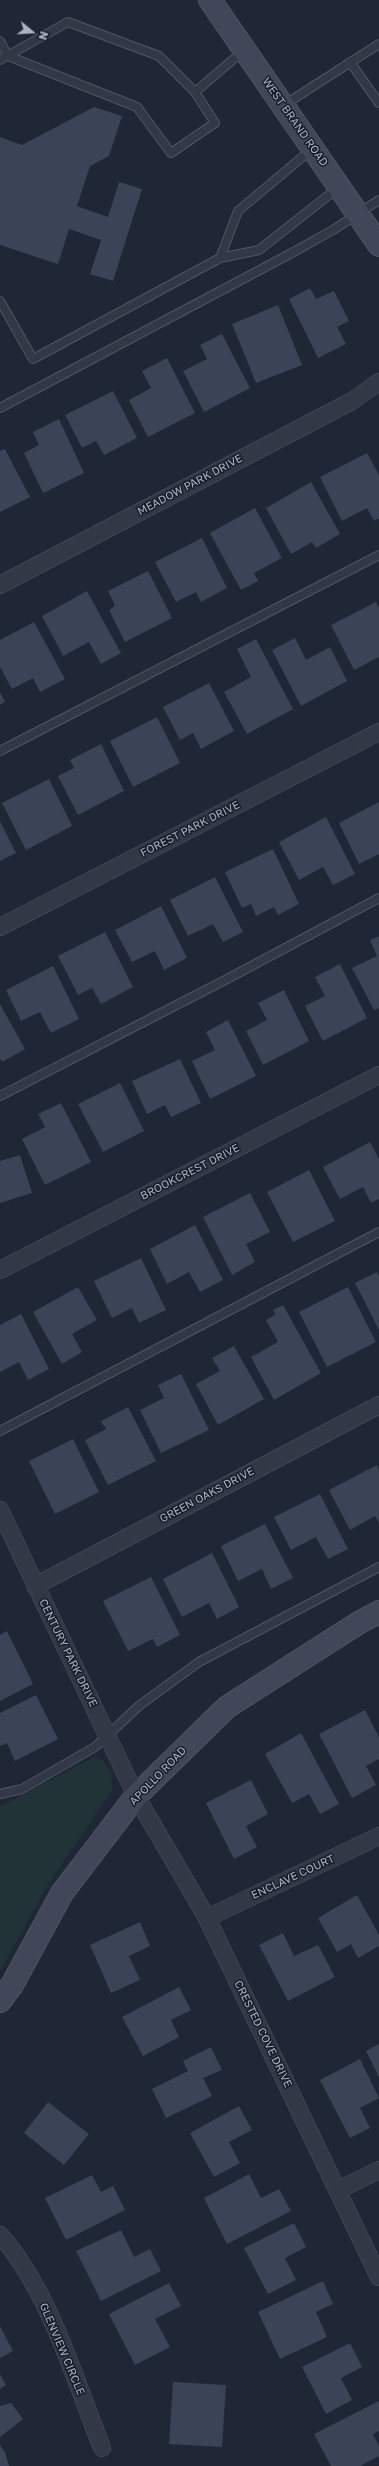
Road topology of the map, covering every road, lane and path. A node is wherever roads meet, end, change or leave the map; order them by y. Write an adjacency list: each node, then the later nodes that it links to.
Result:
1 (210, 0): 4 (street, WEST BRAND ROAD)
2 (0, 41): 5 (lane)
3 (379, 44): 6 (lane)
4 (245, 50): 7 (lane); 9 (street, WEST BRAND ROAD)
5 (4, 58): 7 (lane); 7 (lane)
6 (350, 62): 8 (lane); 9 (lane)
7 (195, 92)
8 (379, 103)
9 (283, 106): 10 (street, WEST BRAND ROAD)
10 (312, 149): 11 (street, WEST BRAND ROAD); 15 (lane)
11 (340, 187): 13 (street, WEST BRAND ROAD); 15 (lane)
12 (379, 200): 13 (lane)
13 (358, 214): 14 (street, WEST BRAND ROAD); 18 (lane)
14 (379, 245)
15 (220, 258): 16 (lane)
16 (0, 301)
17 (379, 382): 20 (street, MEADOW PARK DRIVE)
18 (0, 408)
19 (379, 555): 22 (lane)
20 (0, 584)
21 (379, 732): 24 (street, FOREST PARK DRIVE)
22 (0, 751)
23 (379, 898): 26 (lane)
24 (0, 927)
25 (379, 1075): 28 (street, BROOKCREST DRIVE)
26 (0, 1096)
27 (379, 1232): 30 (lane)
28 (0, 1270)
29 (379, 1405): 33 (street, GREEN OAKS DRIVE)
30 (0, 1431)
31 (0, 1510): 33 (street, CENTURY PARK DRIVE)
32 (379, 1567): 35 (lane)
33 (35, 1586): 35 (street, CENTURY PARK DRIVE)
34 (379, 1612): 37 (street, APOLLO ROAD)
35 (107, 1735): 36 (lane); 37 (street, CENTURY PARK DRIVE)
36 (0, 1794)
37 (136, 1796): 39 (street, CRESTED COVE DRIVE); 40 (street, APOLLO ROAD)
38 (379, 1836): 39 (street, ENCLAVE COURT)
39 (207, 1918): 42 (street, CRESTED COVE DRIVE)
40 (0, 2001)
41 (379, 2170): 42 (street)
42 (338, 2190): 44 (street, CRESTED COVE DRIVE)
43 (0, 2235): 45 (street, GLENVIEW CIRCLE)
44 (379, 2277)
45 (102, 2448)

